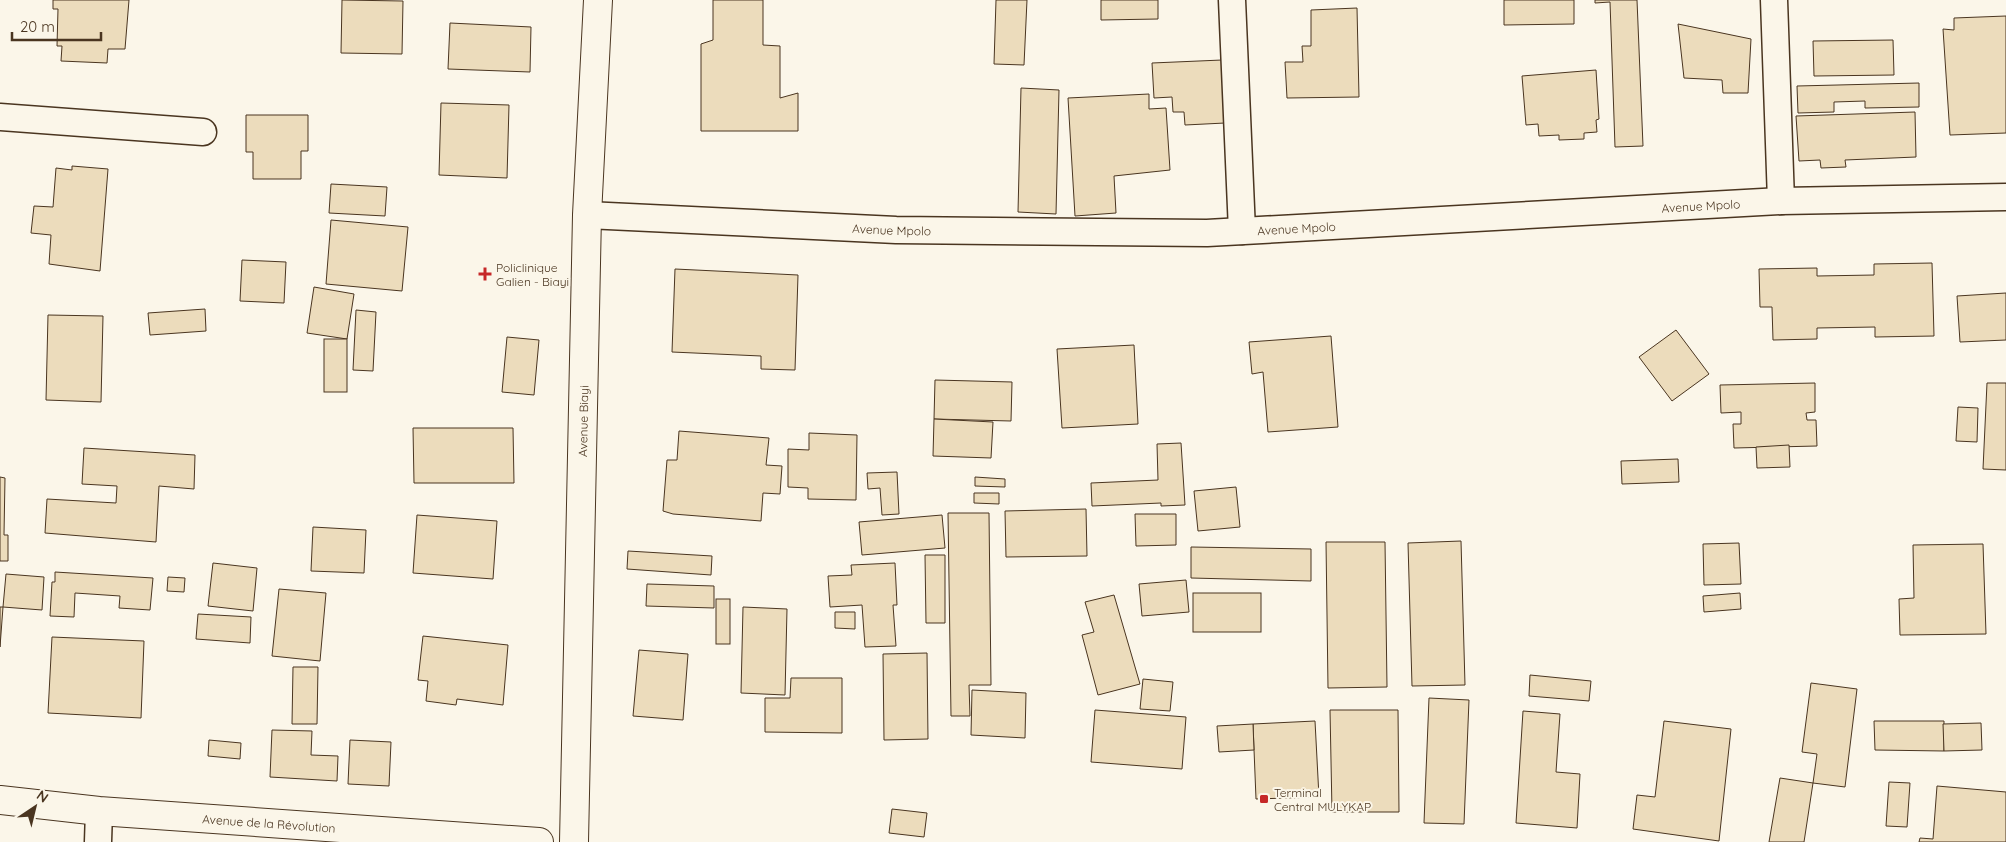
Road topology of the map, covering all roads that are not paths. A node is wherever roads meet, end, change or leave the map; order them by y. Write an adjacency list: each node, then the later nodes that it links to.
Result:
1 (598, 0): 8 (street, Avenue Biayi)
2 (1232, 0): 9 (street)
3 (1774, 0): 7 (street)
4 (0, 117): 5 (street)
5 (203, 132)
6 (2006, 197): 7 (street, Avenue Mpolo)
7 (1781, 201): 9 (street, Avenue Mpolo)
8 (587, 215): 9 (street, Avenue Mpolo); 14 (street, Avenue Biayi)
9 (1242, 231)
10 (0, 800): 11 (street, Avenue de la Révolution)
11 (98, 811): 12 (street); 13 (street, Avenue de la Révolution)
12 (98, 842)
13 (539, 842)
14 (574, 842)

